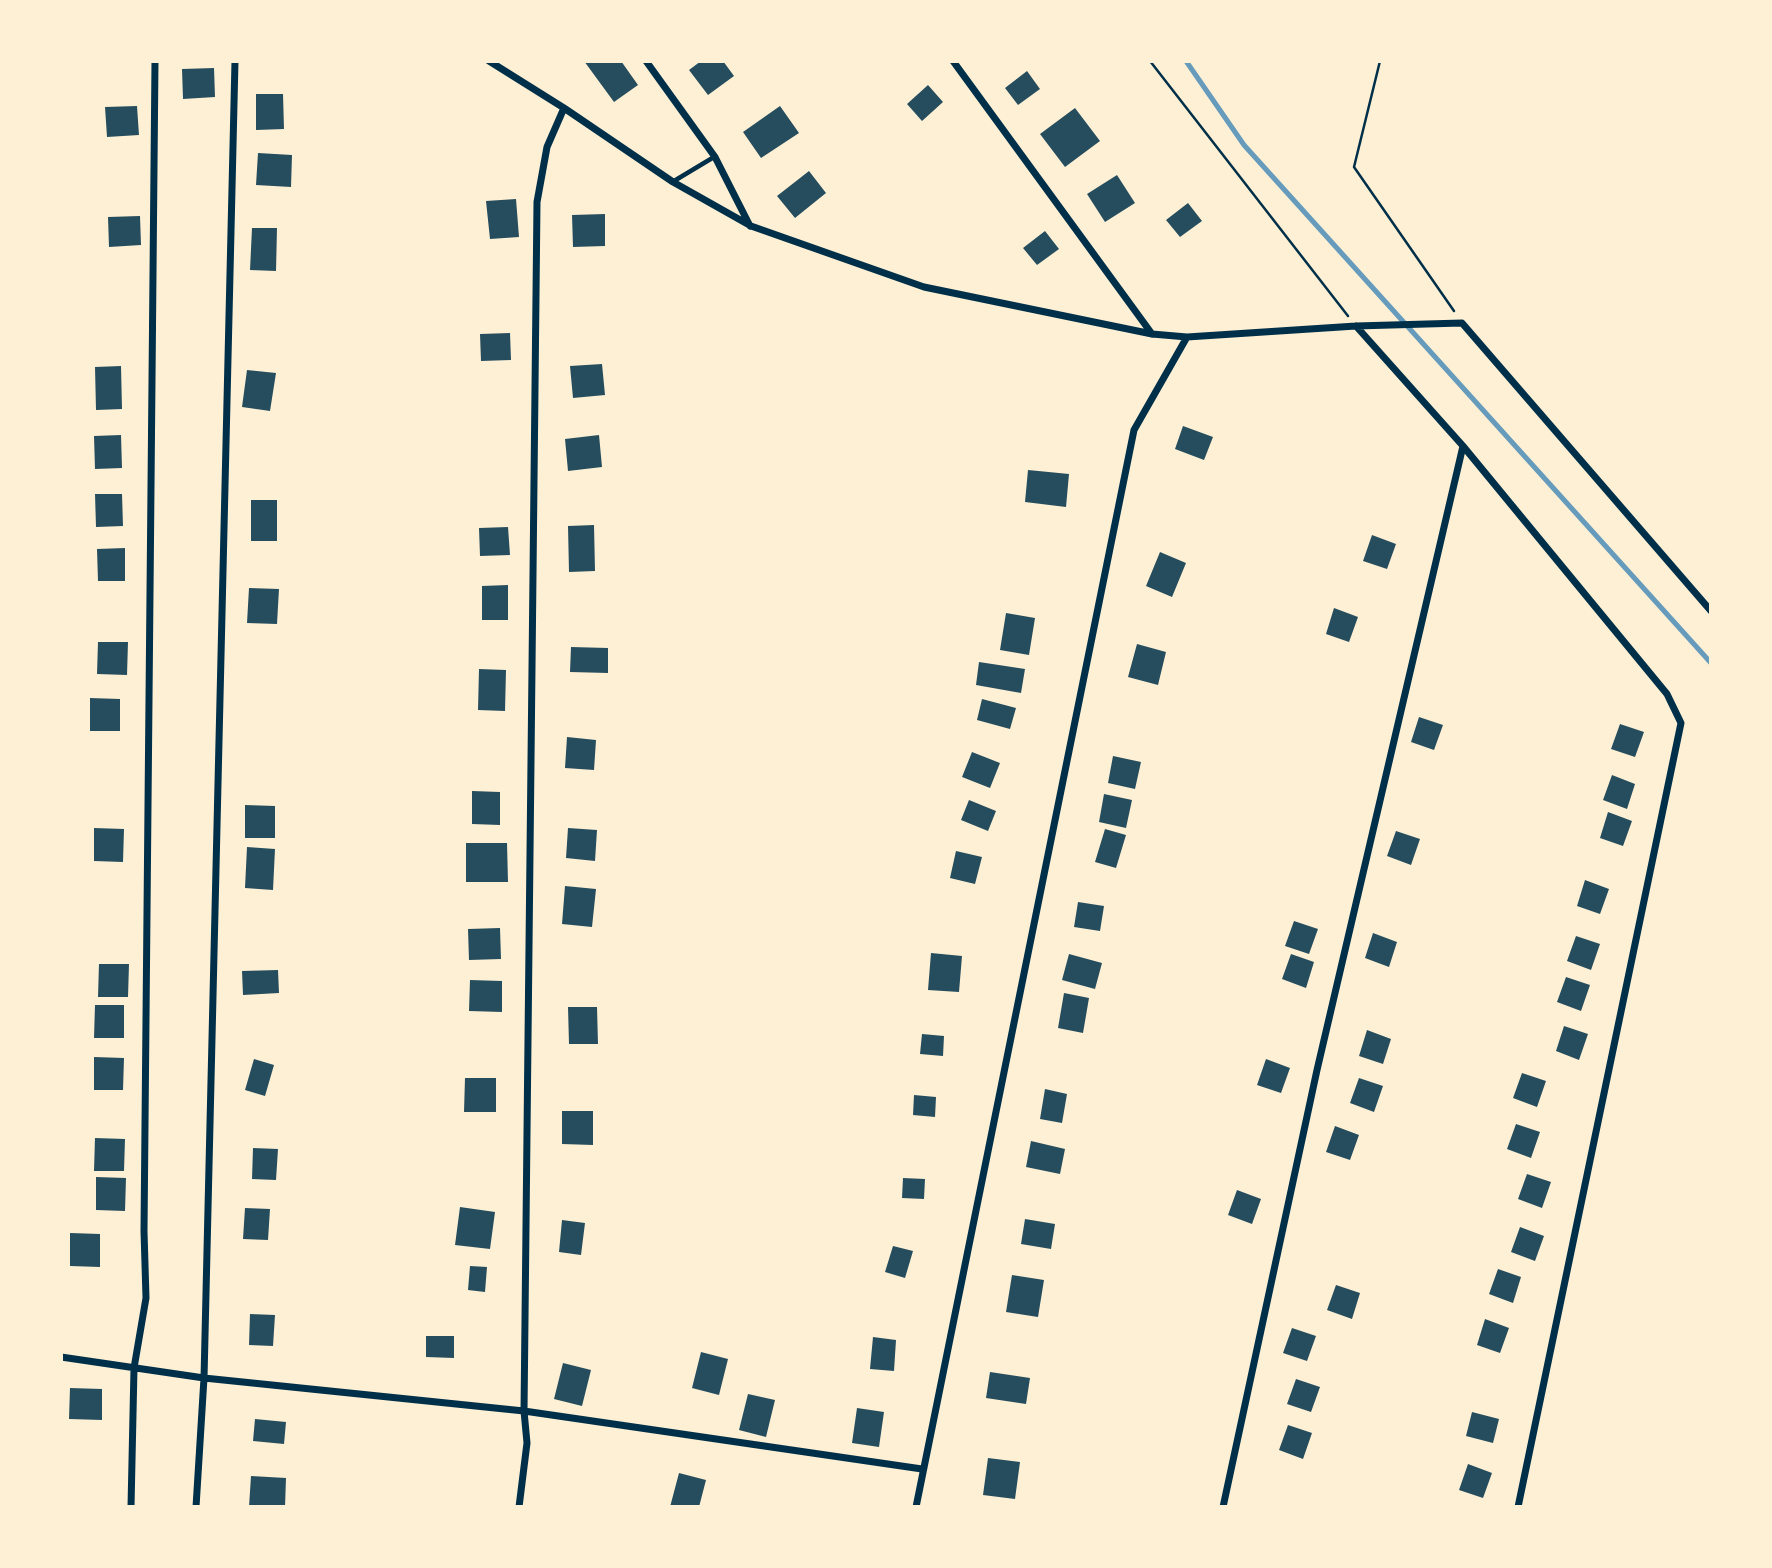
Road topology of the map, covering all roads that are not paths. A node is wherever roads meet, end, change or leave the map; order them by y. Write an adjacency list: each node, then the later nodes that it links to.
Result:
1 (155, 61): 16 (street)
2 (235, 61): 17 (street)
3 (489, 61): 6 (street)
4 (646, 61): 7 (street)
5 (953, 61): 11 (street)
6 (564, 108): 8 (street); 18 (street)
7 (715, 156): 8 (lane); 9 (street)
8 (673, 182): 9 (street)
9 (751, 226): 11 (street)
10 (1356, 326): 12 (street); 13 (street); 14 (street)
11 (1152, 334): 12 (street)
12 (1187, 337): 19 (street)
13 (1463, 446): 24 (street); 25 (street)
14 (1711, 611)
15 (61, 1357): 16 (street)
16 (134, 1368): 17 (street); 20 (street)
17 (204, 1378): 18 (street); 21 (street)
18 (524, 1411): 19 (street); 22 (street)
19 (922, 1469): 23 (street)
20 (131, 1507)
21 (196, 1507)
22 (519, 1507)
23 (916, 1507)
24 (1223, 1507)
25 (1518, 1507)

